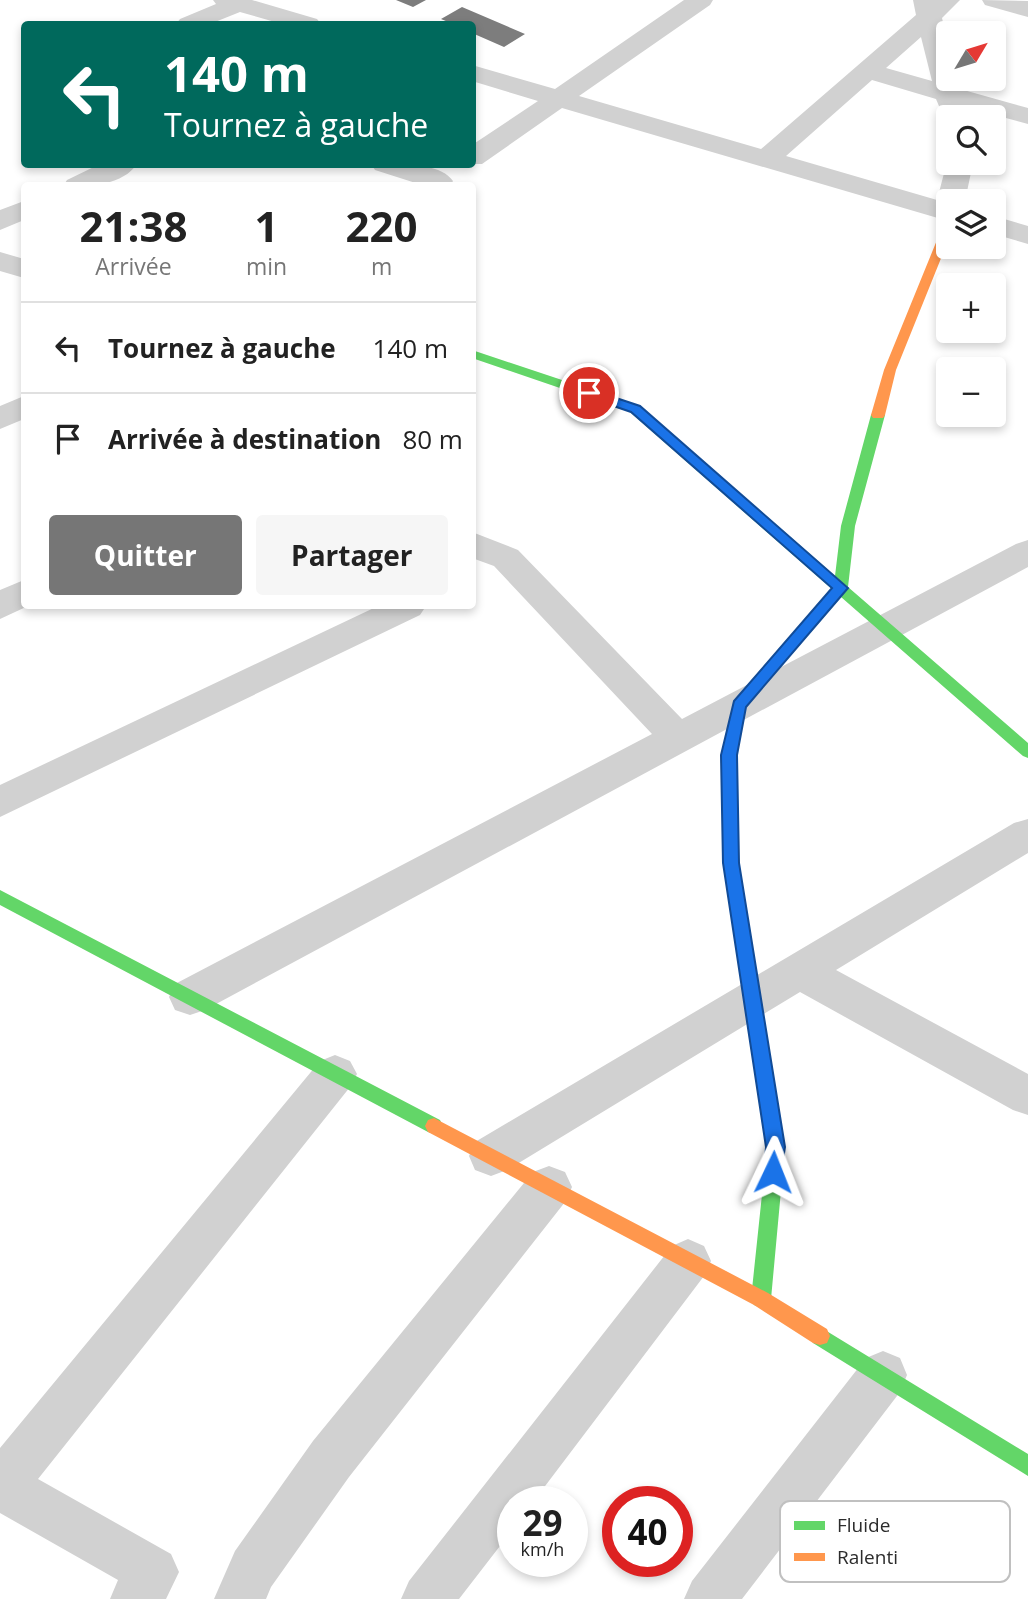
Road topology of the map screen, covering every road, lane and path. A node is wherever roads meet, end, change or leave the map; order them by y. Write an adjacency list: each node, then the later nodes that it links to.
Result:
1 (701, 0): 11 (street)
2 (948, 0): 5 (street)
3 (994, 0): 6 (street)
4 (232, 2): 7 (street); 8 (street)
5 (926, 9): 9 (street); 12 (street)
6 (1028, 9)
7 (195, 21)
8 (298, 21)
9 (867, 71): 12 (street); 16 (street)
10 (476, 74): 11 (street)
11 (559, 98): 15 (street); 16 (street)
12 (951, 105)
13 (1006, 113): 14 (street)
14 (1028, 116)
15 (476, 155)
16 (766, 159): 23 (street)
17 (114, 168): 20 (street)
18 (396, 168): 21 (street)
19 (457, 168): 22 (street)
20 (85, 182)
21 (433, 182)
22 (437, 182)
23 (936, 209)
24 (21, 211): 25 (street)
25 (0, 221)
26 (1006, 229): 27 (street)
27 (1028, 235)
28 (936, 257): 38 (street)
29 (0, 261): 30 (street)
30 (21, 268)
31 (476, 355): 38 (street)
32 (21, 408): 33 (street)
33 (0, 419)
34 (476, 546): 36 (street)
35 (1028, 552): 42 (street)
36 (506, 558): 37 (street); 44 (street)
37 (476, 572)
38 (841, 588): 42 (street); 43 (street)
39 (21, 594): 40 (street)
40 (0, 606)
41 (402, 609): 46 (street)
42 (886, 628): 43 (street); 45 (street)
43 (739, 705): 44 (street); 51 (street)
44 (678, 738): 50 (street)
45 (1028, 752)
46 (0, 802)
47 (1028, 834): 49 (street)
48 (0, 897): 50 (street)
49 (800, 971): 51 (street); 53 (street)
50 (190, 997): 52 (street)
51 (754, 998): 54 (street); 57 (street)
52 (335, 1074): 54 (street); 60 (street)
53 (1028, 1096)
54 (491, 1156): 55 (street)
55 (550, 1187): 56 (street); 64 (street)
56 (688, 1261): 57 (street); 65 (street)
57 (761, 1299): 58 (street)
58 (883, 1375): 59 (street); 61 (street)
59 (1028, 1466)
60 (1, 1486): 63 (street)
61 (786, 1501)
62 (780, 1508): 66 (street)
63 (136, 1599)
64 (240, 1599)
65 (427, 1599)
66 (710, 1599)

